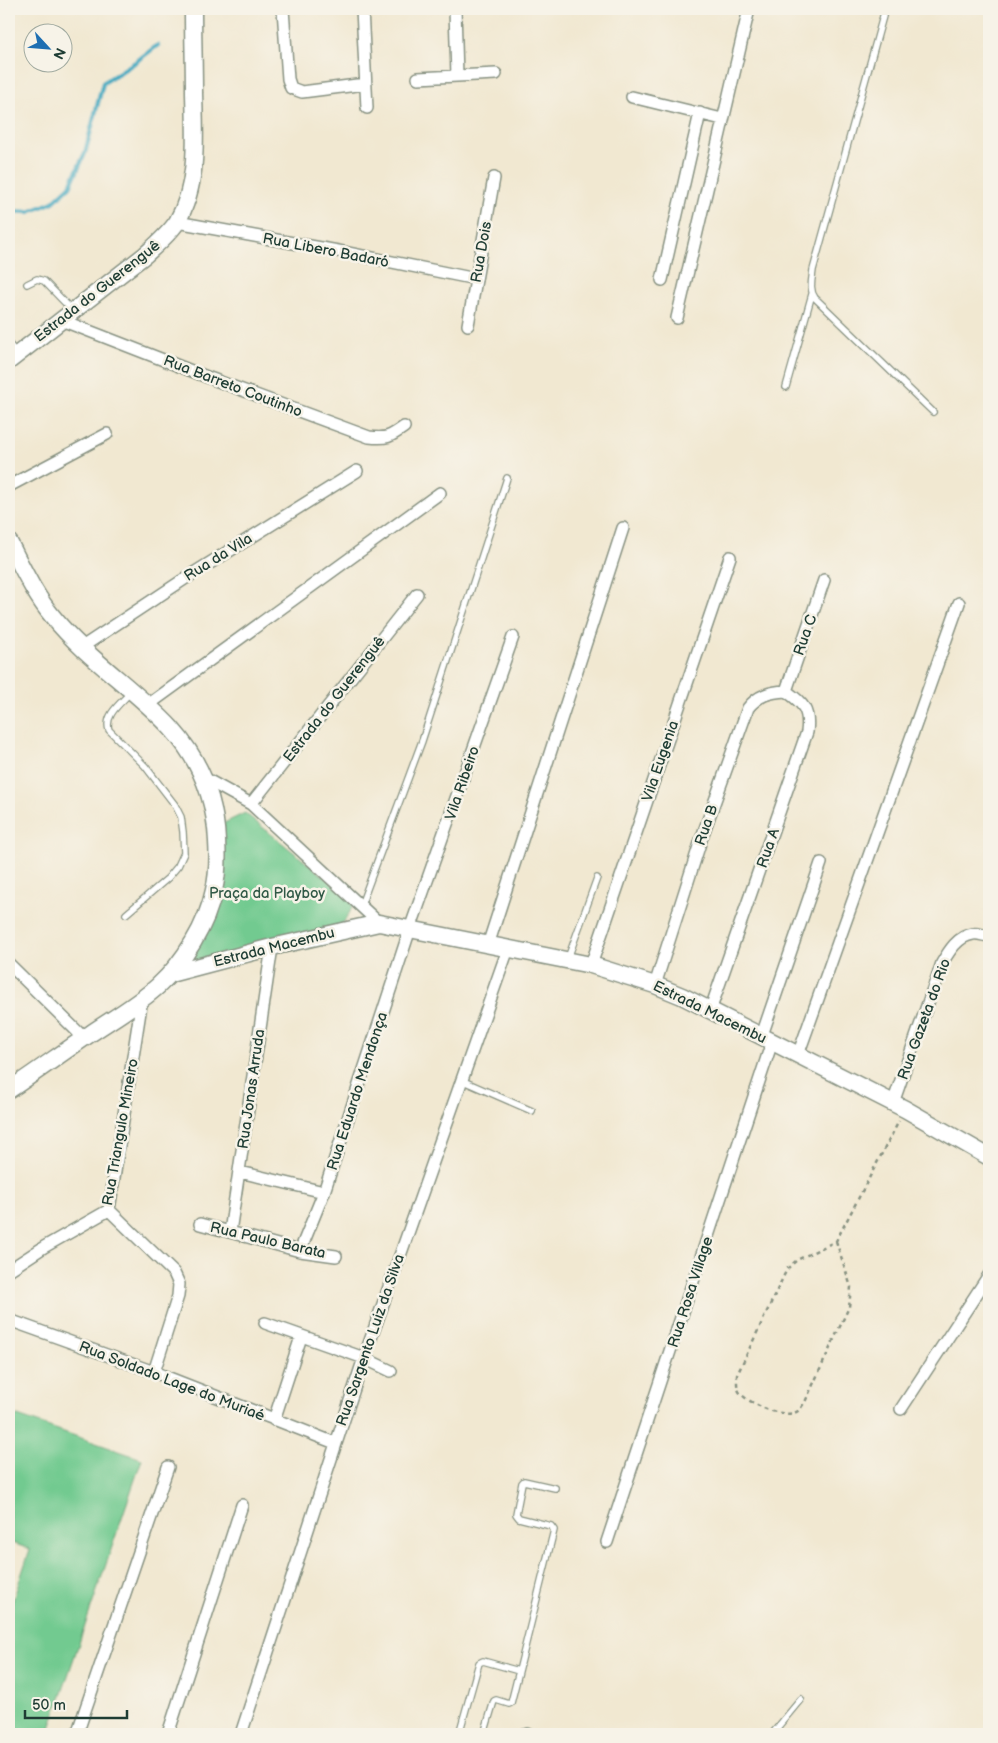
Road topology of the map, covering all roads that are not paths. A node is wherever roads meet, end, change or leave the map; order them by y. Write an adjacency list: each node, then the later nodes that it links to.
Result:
1 (193, 9): 16 (main road, Estrada do Guerenguê)
2 (283, 9): 10 (street)
3 (362, 9): 10 (street)
4 (455, 9): 8 (street)
5 (749, 9): 14 (street)
6 (885, 9): 20 (lane)
7 (496, 74): 8 (street)
8 (458, 76): 9 (street)
9 (418, 78)
10 (365, 84): 12 (street)
11 (632, 97): 13 (street)
12 (367, 108)
13 (700, 113): 14 (street); 18 (street)
14 (722, 119): 22 (street)
15 (494, 178): 17 (street, Rua Dois)
16 (176, 222): 17 (street, Rua Libero Badaró); 21 (main road, Estrada do Guerenguê)
17 (476, 279): 23 (street, Rua Dois)
18 (662, 280)
19 (28, 284): 21 (lane)
20 (812, 294): 25 (lane); 26 (lane)
21 (66, 315): 24 (main road, Estrada do Guerenguê); 27 (street, Rua Barreto Coutinho)
22 (677, 318)
23 (468, 325)
24 (12, 353)
25 (786, 387)
26 (934, 412)
27 (404, 427)
28 (107, 434): 31 (street)
29 (357, 471): 40 (street, Rua da Vila)
30 (507, 478): 48 (lane)
31 (9, 486)
32 (440, 493): 43 (street)
33 (623, 528): 53 (street)
34 (9, 542): 40 (main road)
35 (730, 557): 58 (street, Vila Eugenia)
36 (824, 580): 42 (street, Rua C)
37 (417, 594): 45 (street, Estrada do Guerenguê)
38 (959, 603): 65 (street)
39 (513, 637): 51 (street, Vila Ribeiro)
40 (82, 647): 41 (main road)
41 (131, 691): 43 (main road); 49 (lane)
42 (786, 691): 60 (street, Rua B); 62 (street, Rua A)
43 (148, 704): 44 (main road)
44 (204, 778): 45 (street, Estrada Macembu); 59 (main road)
45 (251, 804): 48 (street, Estrada Macembu)
46 (821, 863): 64 (street, Rua Rosa Village)
47 (597, 878): 56 (lane)
48 (361, 905): 50 (street, Estrada Macembu)
49 (126, 914)
50 (379, 922): 51 (main road, Estrada Macembu); 54 (main road, Estrada Macembu)
51 (410, 930): 53 (main road, Estrada Macembu); 72 (street, Rua Eduardo Mendonça)
52 (989, 936): 68 (street, Rua Gazeta do Rio)
53 (488, 945): 55 (main road, Estrada Macembu)
54 (272, 947): 59 (main road, Estrada Macembu); 71 (street, Rua Jonas Arruda)
55 (508, 949): 56 (main road, Estrada Macembu); 66 (street, Rua Sargento Luiz da Silva)
56 (568, 960): 58 (main road, Estrada Macembu)
57 (9, 964): 63 (street)
58 (591, 965): 60 (main road, Estrada Macembu)
59 (170, 974): 61 (main road)
60 (655, 985): 62 (main road, Estrada Macembu)
61 (142, 999): 63 (main road); 73 (street, Rua Triangulo Mineiro)
62 (710, 1011): 64 (main road, Estrada Macembu)
63 (84, 1038): 67 (main road)
64 (767, 1040): 65 (main road, Estrada Macembu); 92 (street, Rua Rosa Village)
65 (798, 1056): 68 (main road, Estrada Macembu)
66 (461, 1080): 69 (lane); 83 (street, Rua Sargento Luiz da Silva)
67 (9, 1090)
68 (899, 1106): 70 (main road, Estrada Macembu)
69 (532, 1111)
70 (989, 1157)
71 (240, 1172): 72 (street); 75 (street, Rua Jonas Arruda)
72 (324, 1192): 76 (street, Rua Eduardo Mendonça)
73 (109, 1210): 78 (street, Rua Triangulo Mineiro); 85 (street)
74 (200, 1224): 75 (street, Rua Paulo Barata)
75 (230, 1232): 76 (street, Rua Paulo Barata)
76 (300, 1250): 77 (street, Rua Paulo Barata)
77 (336, 1256)
78 (9, 1270)
79 (989, 1275): 86 (street)
80 (9, 1320): 85 (street, Rua Soldado Lage do Muriaé)
81 (265, 1323): 82 (street)
82 (301, 1337): 83 (street); 87 (street)
83 (364, 1358): 84 (street); 88 (street, Rua Sargento Luiz da Silva)
84 (391, 1371)
85 (154, 1372): 87 (street, Rua Soldado Lage do Muriaé)
86 (901, 1409)
87 (274, 1420): 88 (street, Rua Soldado Lage do Muriaé)
88 (335, 1443): 98 (street, Rua Sargento Luiz da Silva)
89 (168, 1467): 96 (street)
90 (555, 1488): 93 (lane)
91 (242, 1505): 97 (street)
92 (607, 1542)
93 (519, 1671): 95 (lane); 99 (lane)
94 (801, 1699): 102 (lane)
95 (485, 1731)
96 (77, 1734)
97 (168, 1734)
98 (241, 1734)
99 (459, 1734)
100 (518, 1734): 101 (lane)
101 (535, 1734)
102 (772, 1734)

